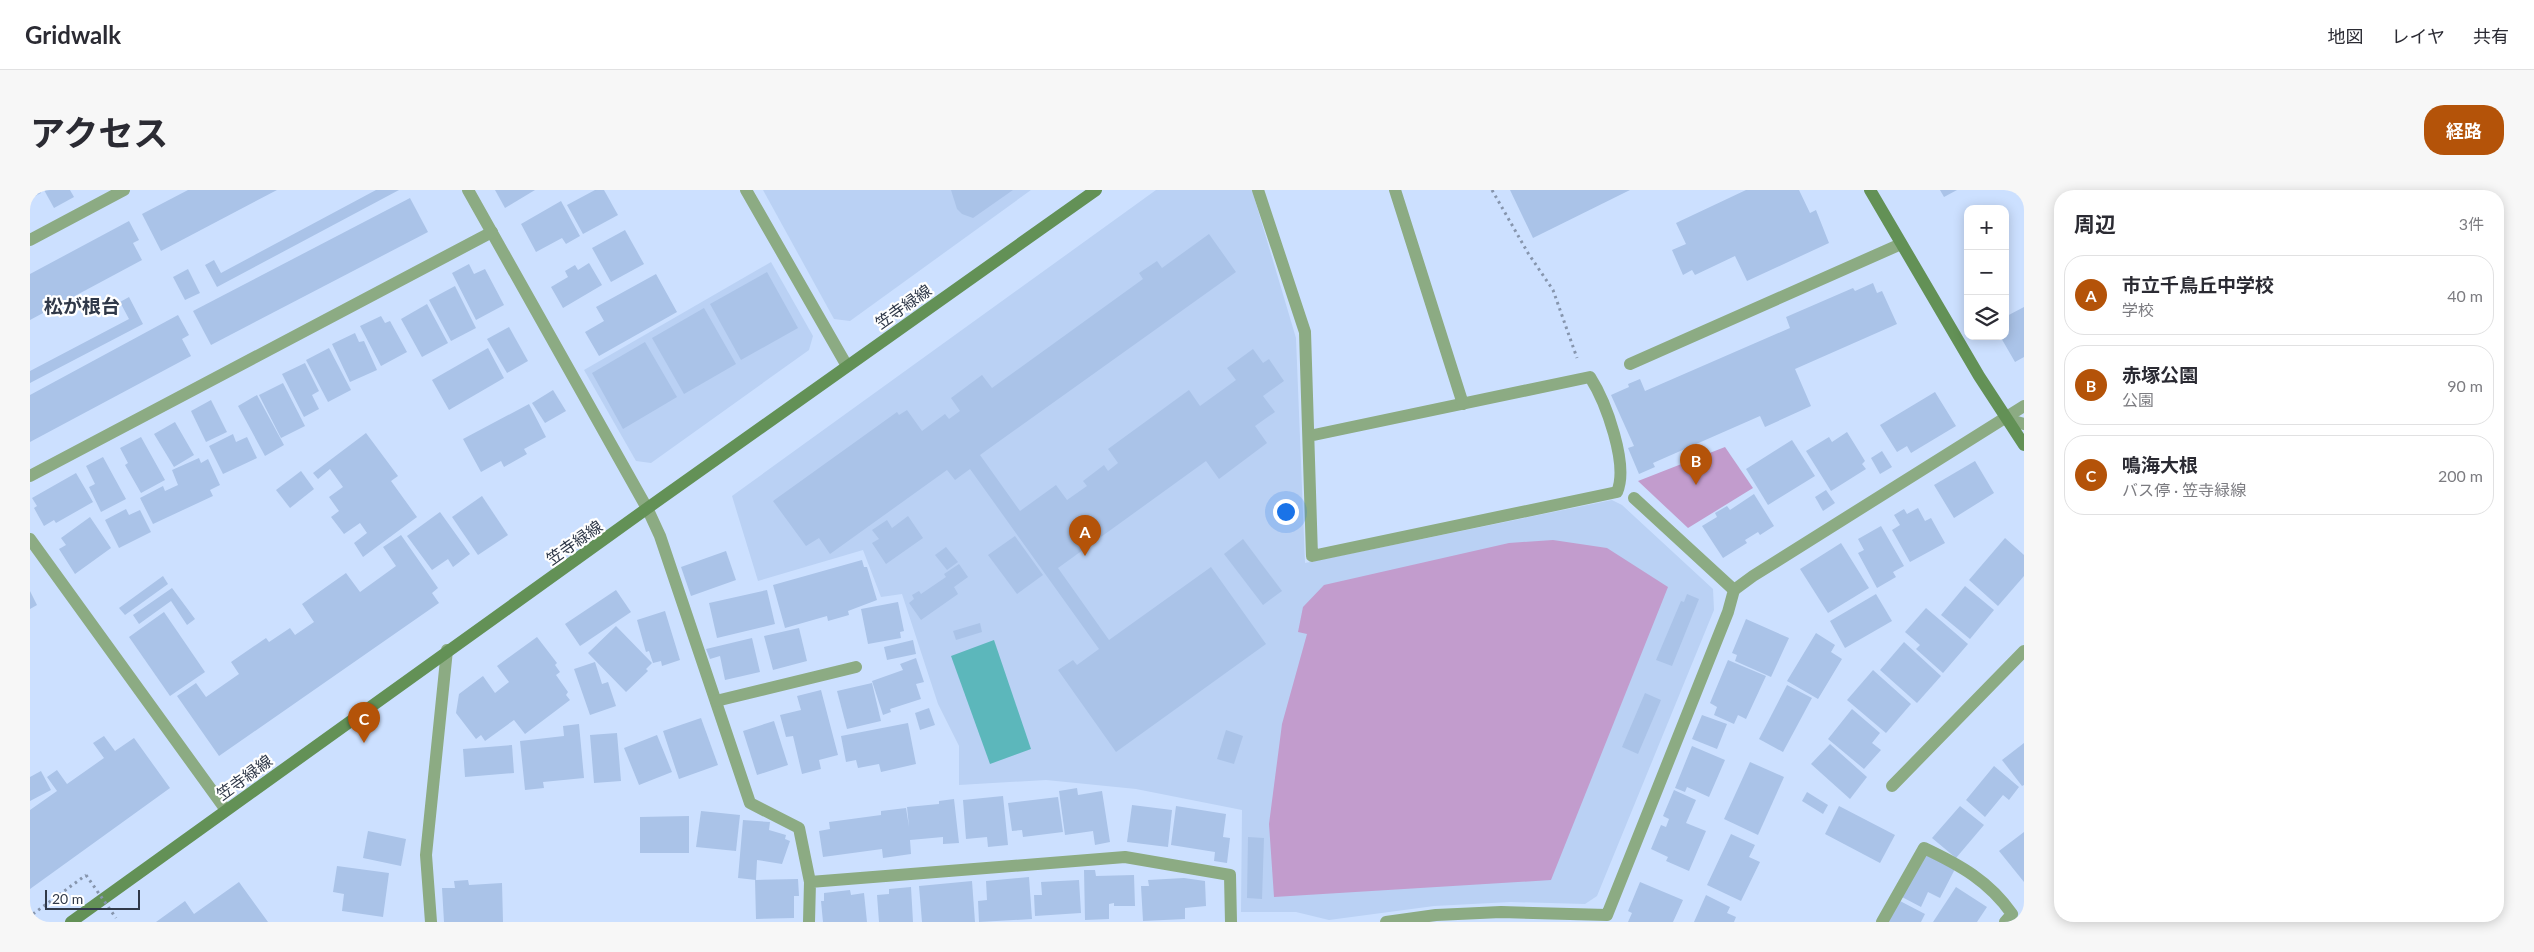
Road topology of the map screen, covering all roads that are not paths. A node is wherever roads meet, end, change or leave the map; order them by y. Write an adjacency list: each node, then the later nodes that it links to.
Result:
1 (124, 190): 9 (street)
2 (468, 190): 8 (street)
3 (746, 190): 12 (street)
4 (1096, 190): 12 (street, 笠寺緑線)
5 (1258, 190): 17 (street)
6 (1395, 190): 13 (street)
7 (1870, 190): 10 (street)
8 (492, 232): 19 (street); 21 (street)
9 (30, 240)
10 (1902, 244): 11 (street); 15 (street)
11 (1630, 364)
12 (846, 366): 21 (street, 笠寺緑線)
13 (1463, 404): 17 (street); 17 (street)
14 (2024, 406): 15 (street)
15 (2006, 418): 16 (street); 18 (street); 23 (street)
16 (2024, 424)
17 (1309, 436)
18 (2024, 445)
19 (30, 476)
20 (1634, 498): 23 (street)
21 (648, 510): 24 (street, 笠寺緑線); 27 (street)
22 (30, 539): 29 (street)
23 (1734, 590): 35 (street)
24 (447, 650): 29 (street, 笠寺緑線); 32 (street)
25 (2024, 651): 28 (street)
26 (856, 667): 27 (street)
27 (716, 701): 30 (street)
28 (1892, 786)
29 (226, 810): 31 (street, 笠寺緑線)
30 (810, 882): 33 (street); 34 (street)
31 (71, 922)
32 (431, 922)
33 (809, 922)
34 (1231, 922)
35 (1386, 922)
36 (1882, 922): 37 (street)
37 (2005, 922)

